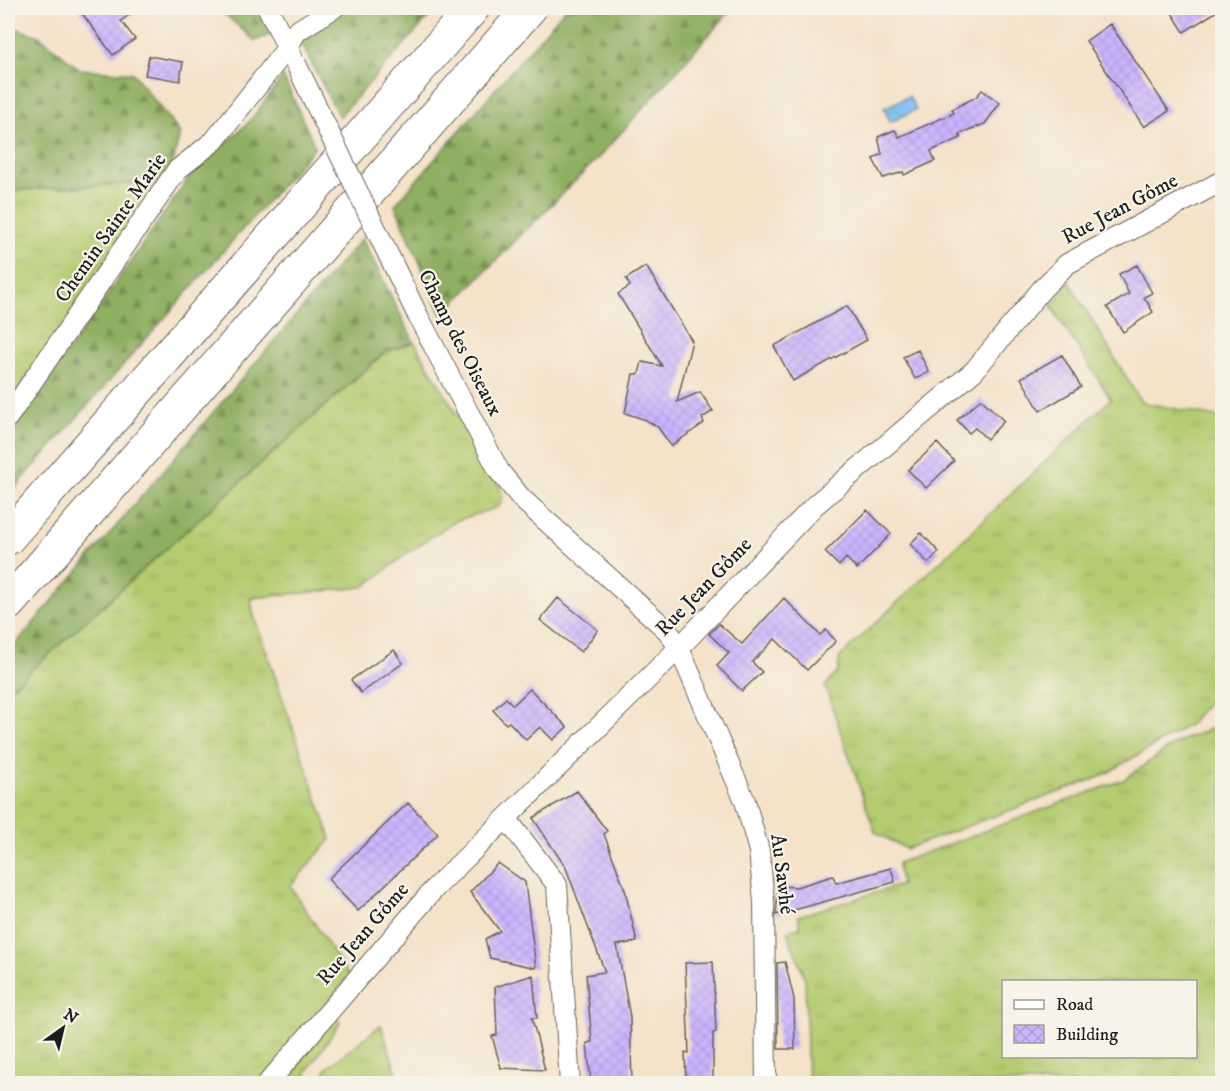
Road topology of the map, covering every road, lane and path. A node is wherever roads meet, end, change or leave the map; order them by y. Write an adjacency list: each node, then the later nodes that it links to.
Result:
1 (334, 8): 5 (street, Chemin Sainte Marie)
2 (473, 8): 8 (highway)
3 (530, 8): 9 (highway)
4 (274, 10): 5 (street, Champ des Oiseaux)
5 (292, 56): 7 (street, Chemin Sainte Marie); 10 (street, Champ des Oiseaux, bridge)
6 (1222, 181): 10 (street, Rue Jean Gôme)
7 (8, 417)
8 (8, 538)
9 (8, 604)
10 (679, 648): 11 (street, Rue Jean Gôme); 14 (street, Au Sawhé)
11 (506, 818): 12 (street, Rue Jean Gôme); 13 (street)
12 (267, 1083)
13 (570, 1083)
14 (766, 1083)

